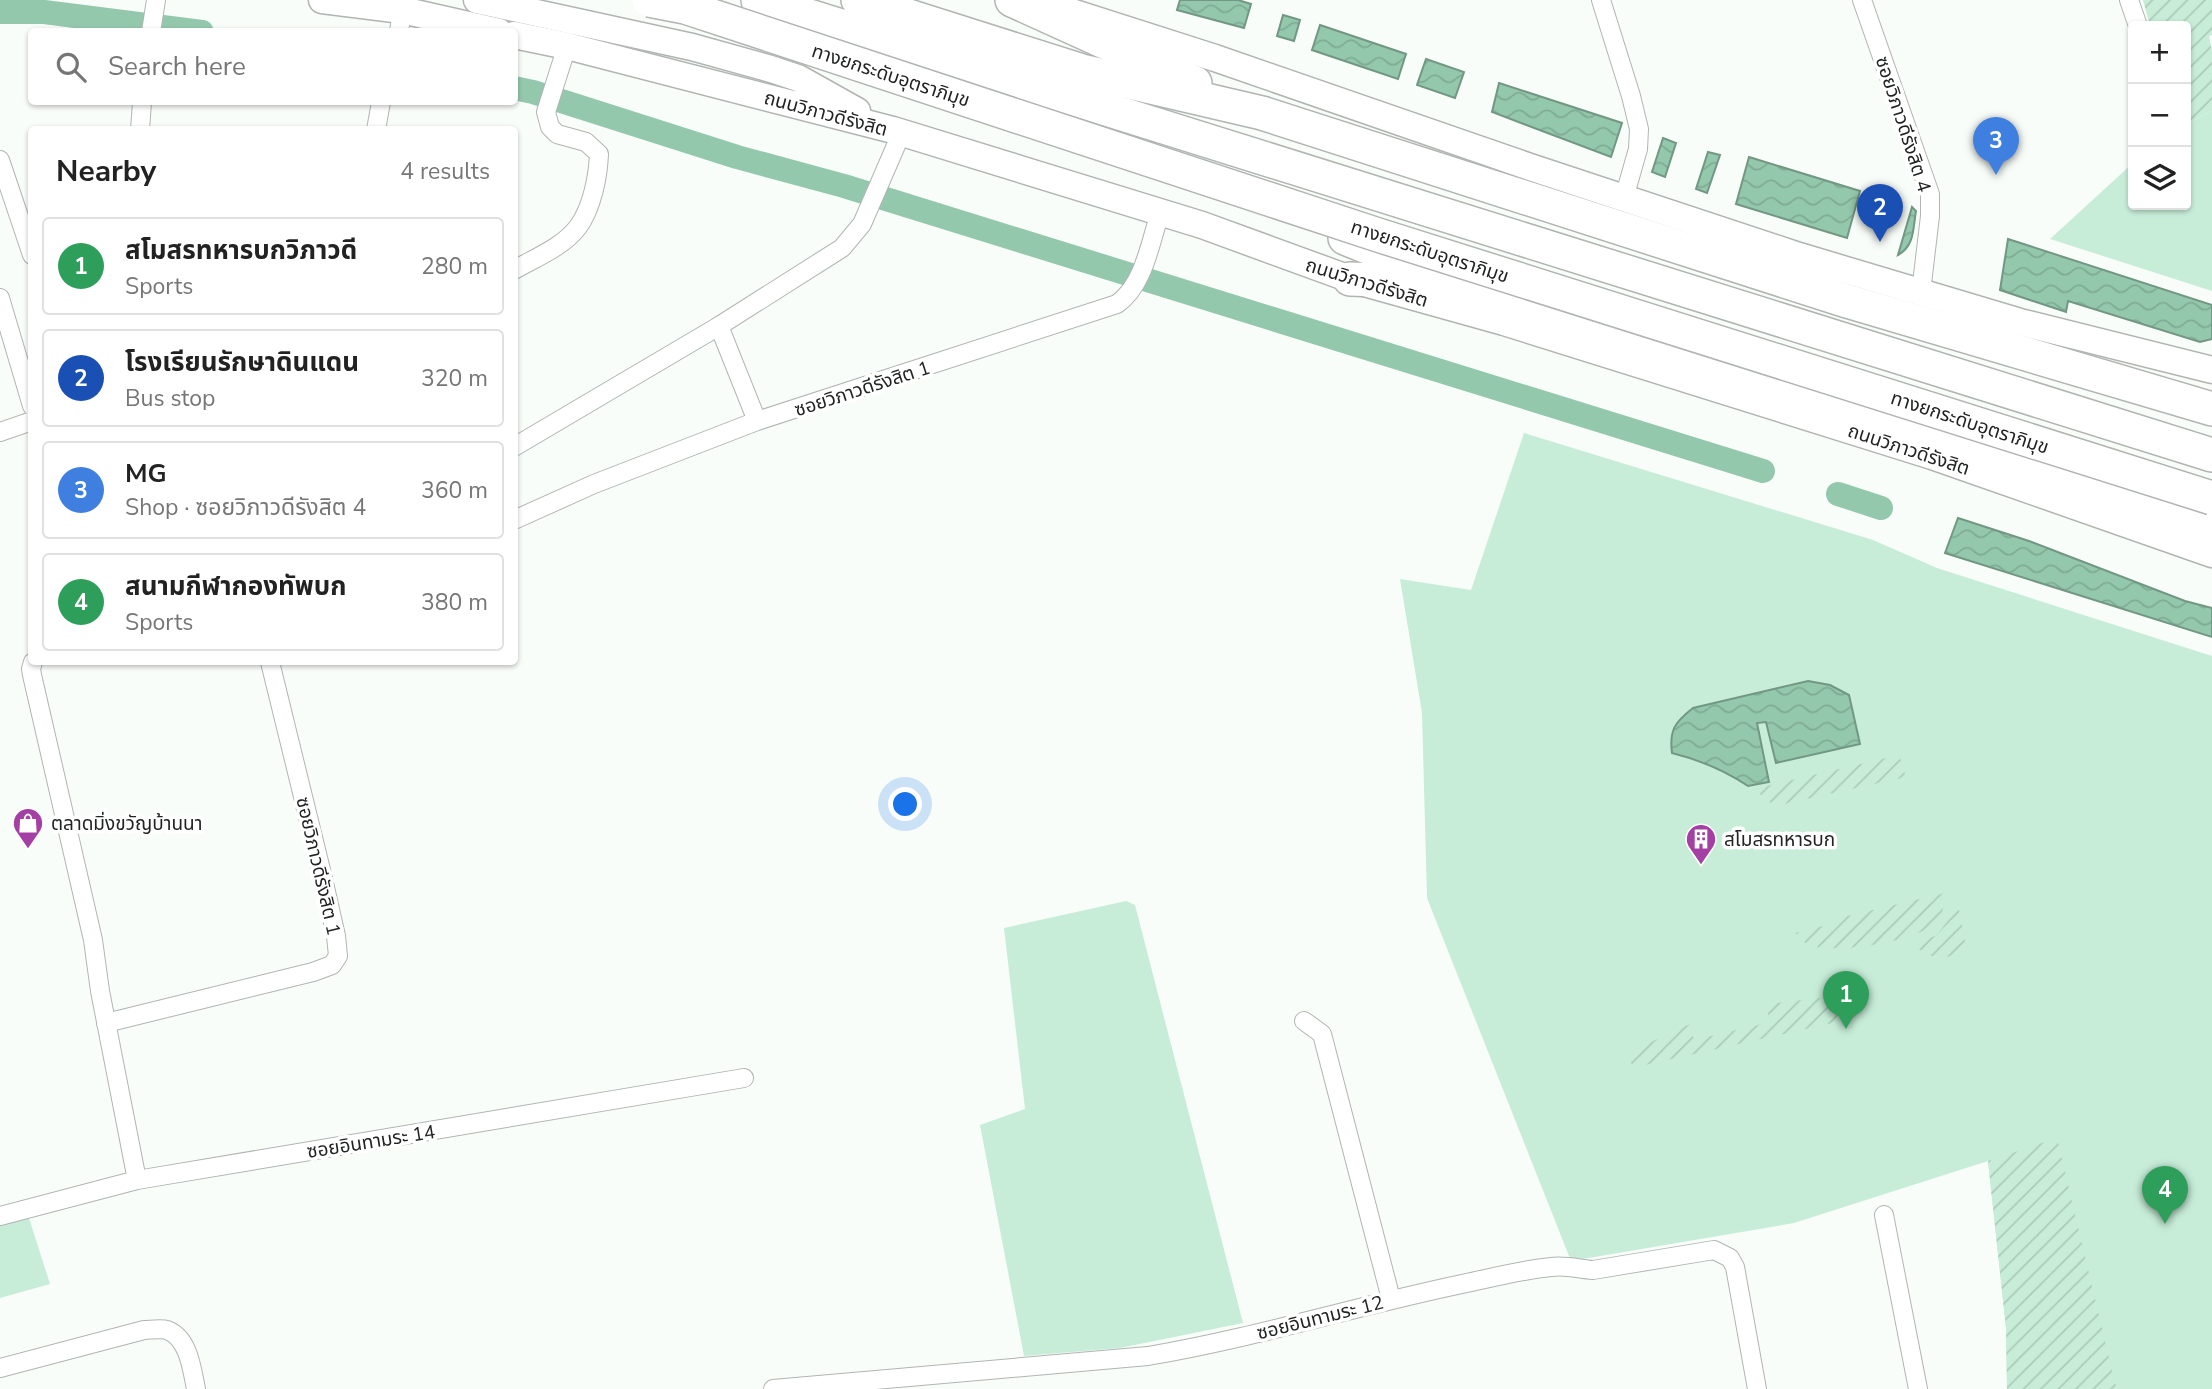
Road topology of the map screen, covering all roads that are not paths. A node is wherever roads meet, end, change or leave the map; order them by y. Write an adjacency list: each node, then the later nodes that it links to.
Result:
1 (322, 0): 13 (main road)
2 (477, 0): 24 (main road)
3 (649, 0): 45 (highway, ทางยกระดับอุตราภิมุข, bridge)
4 (691, 0): 31 (highway, ถนนวิภาวดีรังสิต)
5 (758, 0): 44 (highway, ทางยกระดับอุตราภิมุข)
6 (858, 0): 21 (highway)
7 (1012, 0): 21 (highway)
8 (1033, 0): 26 (main road)
9 (1601, 0): 26 (street)
10 (1862, 0): 32 (street, ซอยวิภาวดีรังสิต 4)
11 (2129, 0): 14 (street)
12 (155, 5): 15 (street)
13 (400, 21): 16 (main road)
14 (2136, 21)
15 (152, 28)
16 (463, 28)
17 (518, 36): 18 (main road, ถนนวิภาวดีรังสิต)
18 (567, 46): 24 (main road, ถนนวิภาวดีรังสิต); 29 (street)
19 (142, 105): 22 (street)
20 (380, 105): 23 (street)
21 (1262, 113): 35 (highway)
22 (140, 126)
23 (377, 126)
24 (897, 132): 27 (main road, ถนนวิภาวดีรังสิต); 34 (street)
25 (0, 160): 28 (street)
26 (1623, 198): 32 (main road)
27 (1160, 213): 30 (main road, ถนนวิภาวดีรังสิต); 40 (street, ซอยวิภาวดีรังสิต 1)
28 (28, 243)
29 (518, 268)
30 (1350, 279): 31 (highway); 48 (main road, ถนนวิภาวดีรังสิต)
31 (1453, 282): 47 (highway, ถนนวิภาวดีรังสิต)
32 (1921, 292): 36 (main road)
33 (0, 298): 38 (street)
34 (719, 326): 40 (street); 43 (street)
35 (2049, 360): 37 (highway); 39 (highway)
36 (2212, 370)
37 (2212, 385)
38 (28, 392)
39 (2212, 409)
40 (757, 421): 46 (street, ซอยวิภาวดีรังสิต 1)
41 (28, 422): 42 (street)
42 (0, 432)
43 (518, 445)
44 (2212, 455)
45 (2212, 498)
46 (518, 518)
47 (2212, 528)
48 (2212, 555)
49 (33, 665): 52 (street)
50 (271, 665): 52 (street, ซอยวิภาวดีรังสิต 1)
51 (1304, 1021): 57 (street)
52 (106, 1023): 54 (street)
53 (744, 1078): 54 (street, ซอยอินทามระ 14)
54 (137, 1180): 56 (street, ซอยอินทามระ 14)
55 (1884, 1215): 62 (street)
56 (0, 1216)
57 (1391, 1299): 60 (street, ซอยอินทามระ 12); 61 (street, ซอยอินทามระ 12)
58 (0, 1368): 59 (street)
59 (196, 1389)
60 (773, 1389)
61 (1756, 1389)
62 (1918, 1389)

